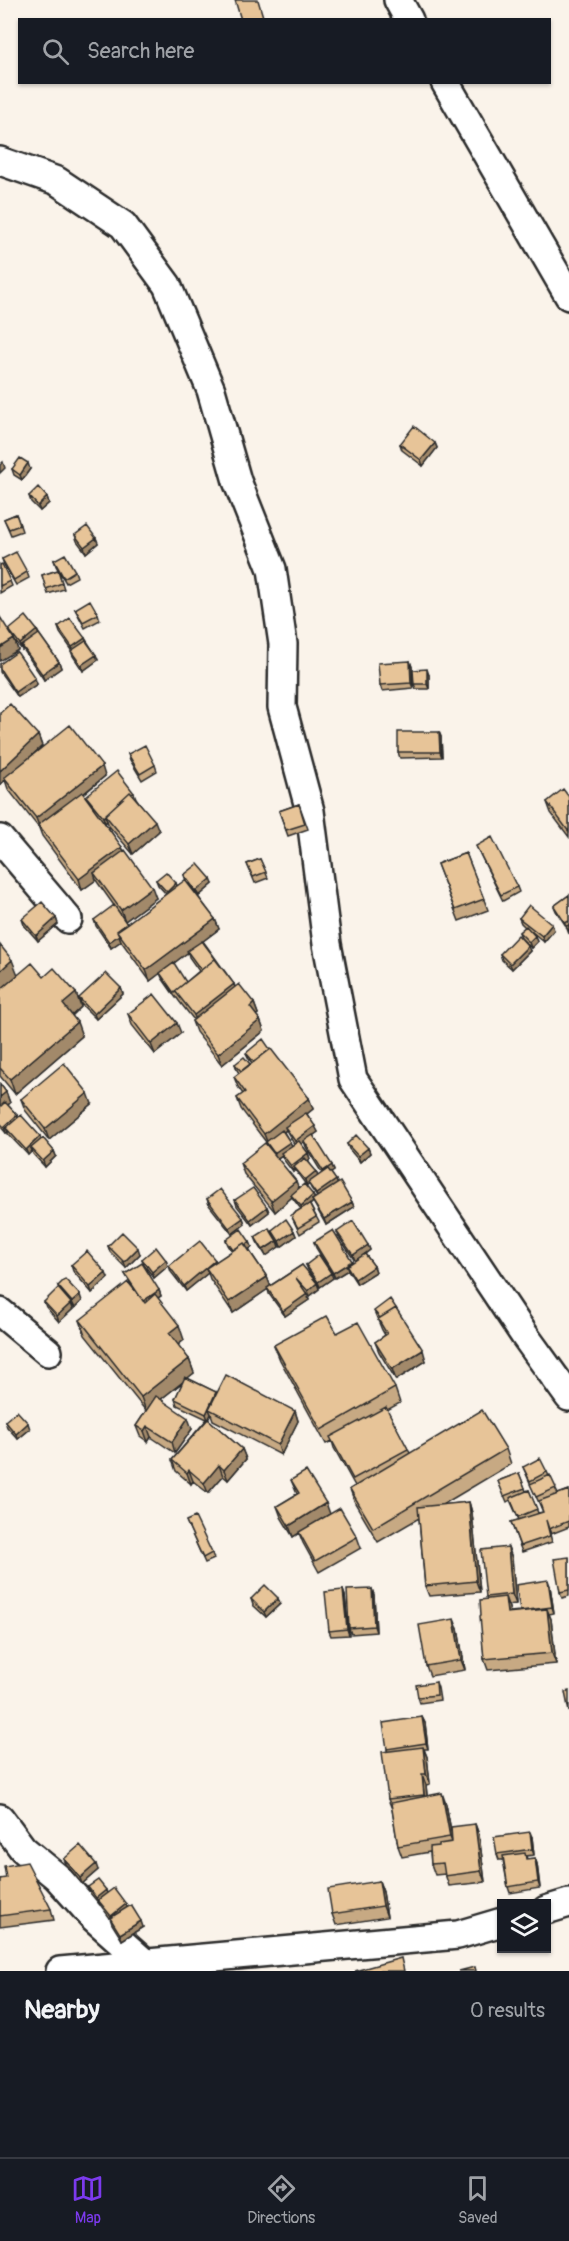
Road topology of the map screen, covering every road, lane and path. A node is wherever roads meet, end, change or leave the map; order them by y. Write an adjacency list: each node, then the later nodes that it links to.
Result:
1 (398, 0): 2 (street)
2 (408, 18)
3 (447, 84): 5 (street)
4 (0, 161): 10 (street)
5 (569, 296)
6 (0, 839): 7 (street)
7 (68, 919)
8 (0, 1312): 9 (street)
9 (48, 1352)
10 (569, 1397)
11 (0, 1818): 15 (street)
12 (569, 1903): 13 (street)
13 (551, 1908)
14 (497, 1923): 15 (street)
15 (146, 1964): 16 (street)
16 (60, 1971)

